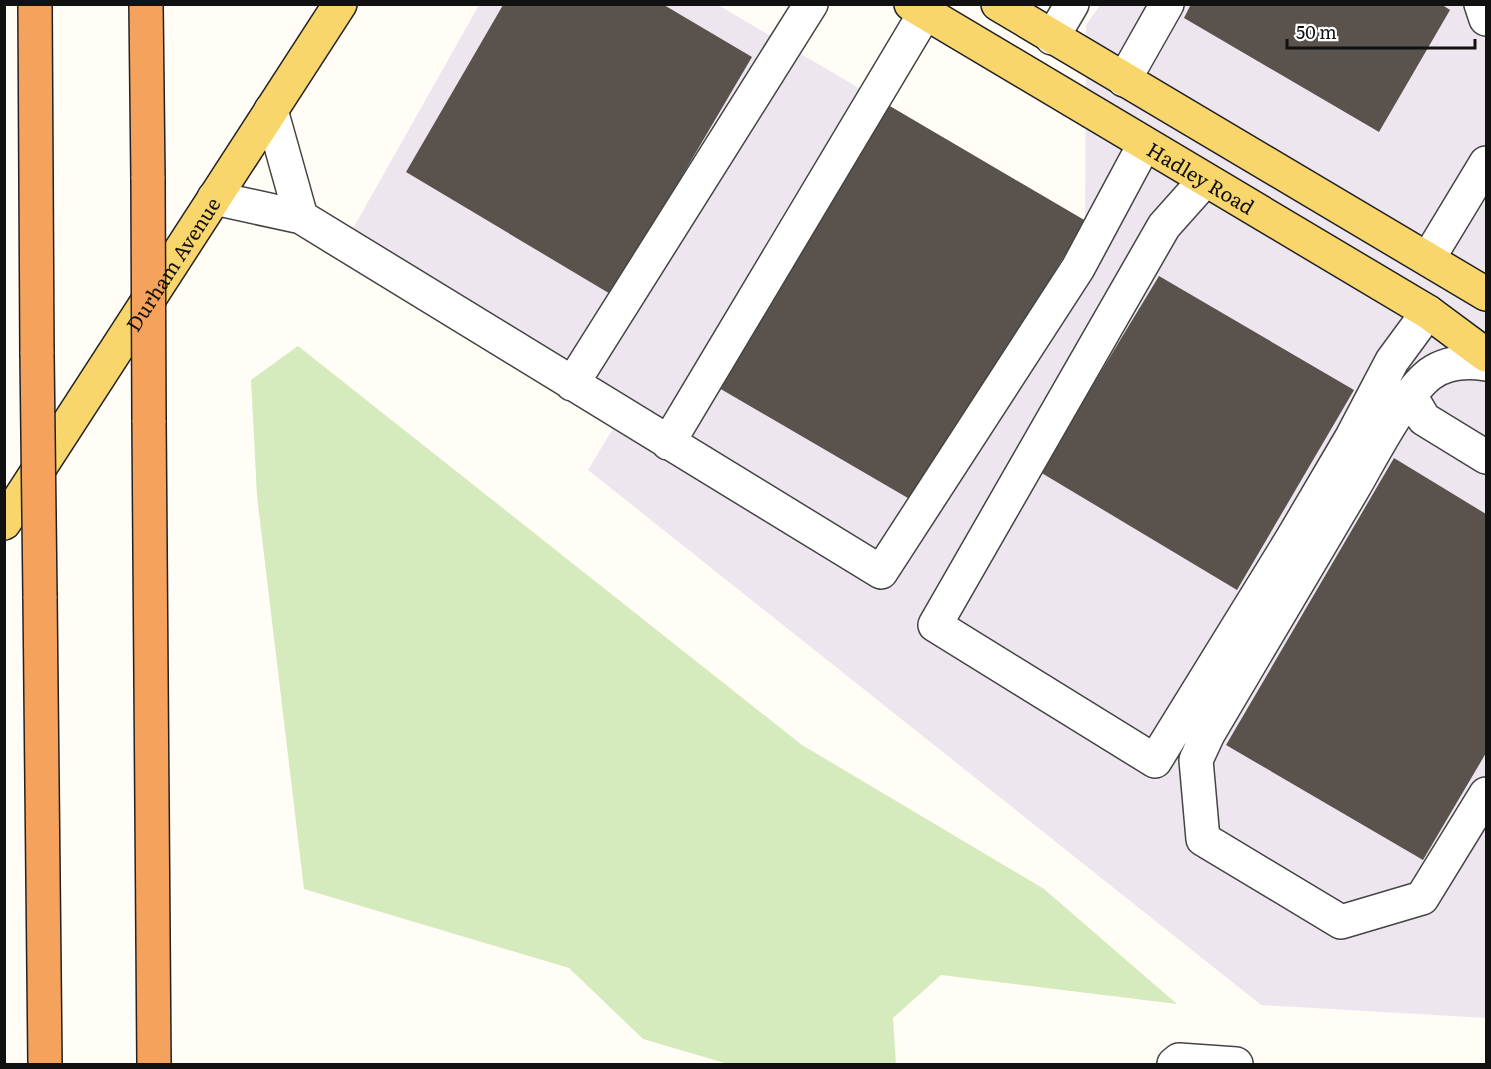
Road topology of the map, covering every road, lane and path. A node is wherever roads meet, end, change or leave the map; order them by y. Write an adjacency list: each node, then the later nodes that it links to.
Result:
1 (35, 4): 30 (highway, bridge)
2 (146, 4): 31 (highway, bridge)
3 (340, 4): 13 (main road, Durham Avenue)
4 (811, 4): 24 (lane)
5 (998, 4): 11 (main road)
6 (1072, 4): 11 (lane)
7 (1167, 4): 12 (lane)
8 (1481, 4): 10 (lane)
9 (917, 9): 14 (main road, Hadley Road); 26 (lane)
10 (1486, 20)
11 (1052, 38): 12 (main road)
12 (1124, 80): 19 (main road)
13 (271, 110): 17 (main road, Durham Avenue); 18 (lane)
14 (1144, 145): 16 (main road, Hadley Road); 26 (lane)
15 (1486, 163): 19 (lane)
16 (1205, 180): 21 (main road, Hadley Road); 21 (lane)
17 (214, 198): 18 (lane); 28 (main road, Durham Avenue)
18 (301, 217): 24 (lane)
19 (1428, 259): 20 (main road)
20 (1486, 294)
21 (1428, 312): 22 (main road, Hadley Road)
22 (1486, 355)
23 (1486, 364): 25 (lane)
24 (572, 384): 26 (lane)
25 (1410, 395): 27 (lane); 29 (lane)
26 (668, 443)
27 (1486, 457)
28 (4, 523)
29 (1486, 794)
30 (45, 1065)
31 (154, 1065)
32 (1174, 1065): 33 (lane)
33 (1236, 1065)

